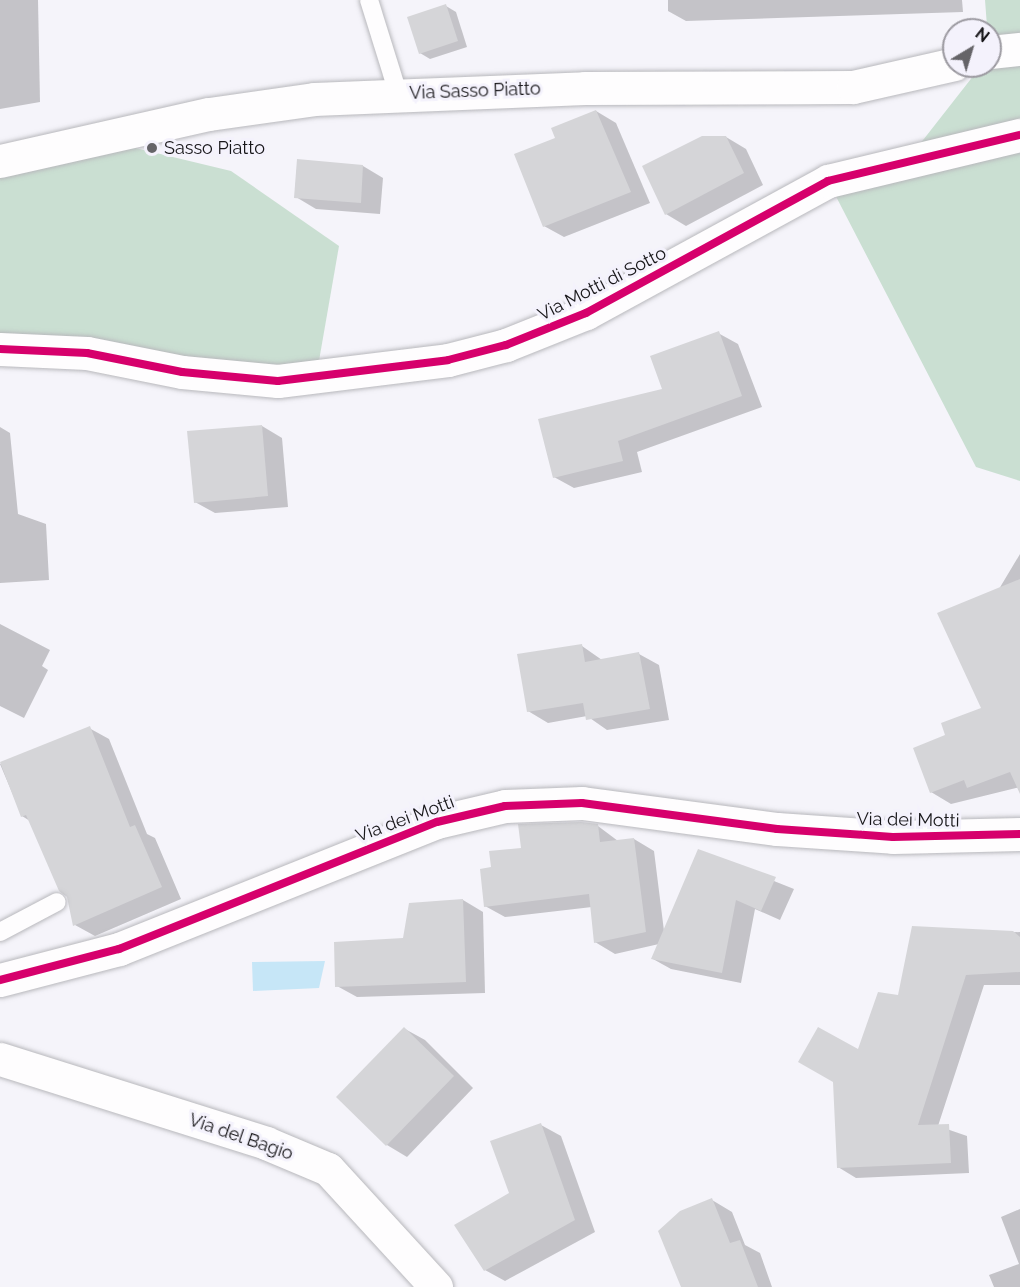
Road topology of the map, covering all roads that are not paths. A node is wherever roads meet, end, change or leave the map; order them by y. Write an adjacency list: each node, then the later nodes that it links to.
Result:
1 (369, 0): 5 (lane)
2 (1020, 49): 3 (street)
3 (1002, 51)
4 (942, 66): 5 (street, Via Sasso Piatto)
5 (398, 93): 7 (street, Via Sasso Piatto)
6 (1020, 135): 8 (street, Via Motti di Sotto)
7 (0, 161)
8 (0, 349)
9 (1020, 834): 12 (street, Via dei Motti)
10 (57, 902): 11 (lane)
11 (0, 932)
12 (0, 980)
13 (0, 1059): 14 (street, Via del Bagio)
14 (436, 1287)

